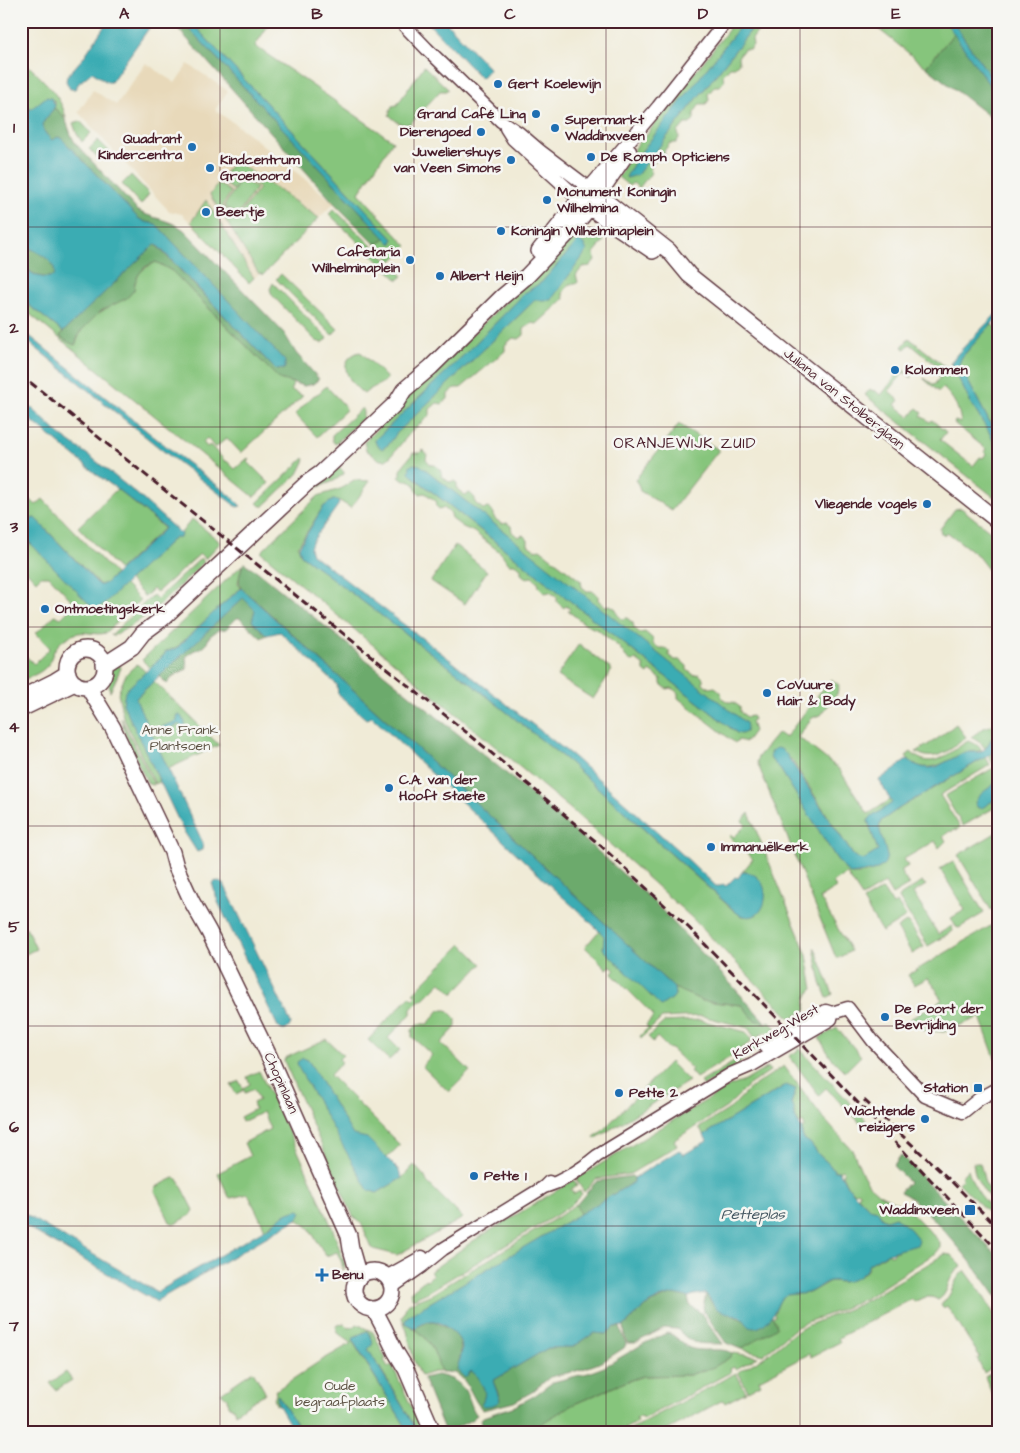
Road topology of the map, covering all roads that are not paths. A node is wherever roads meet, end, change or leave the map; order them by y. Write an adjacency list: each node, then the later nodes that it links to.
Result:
1 (400, 21): 3 (street)
2 (726, 21): 3 (street)
3 (589, 198): 4 (main road, Juliana van Stolberglaan); 5 (main road)
4 (999, 522)
5 (89, 674): 6 (main road); 7 (main road); 9 (main road, Chopinlaan)
6 (21, 698)
7 (21, 709)
8 (999, 1088): 10 (street, Kerkweg-West)
9 (365, 1274): 10 (main road); 11 (main road)
10 (389, 1282): 11 (main road)
11 (380, 1307): 12 (main road)
12 (433, 1432)

